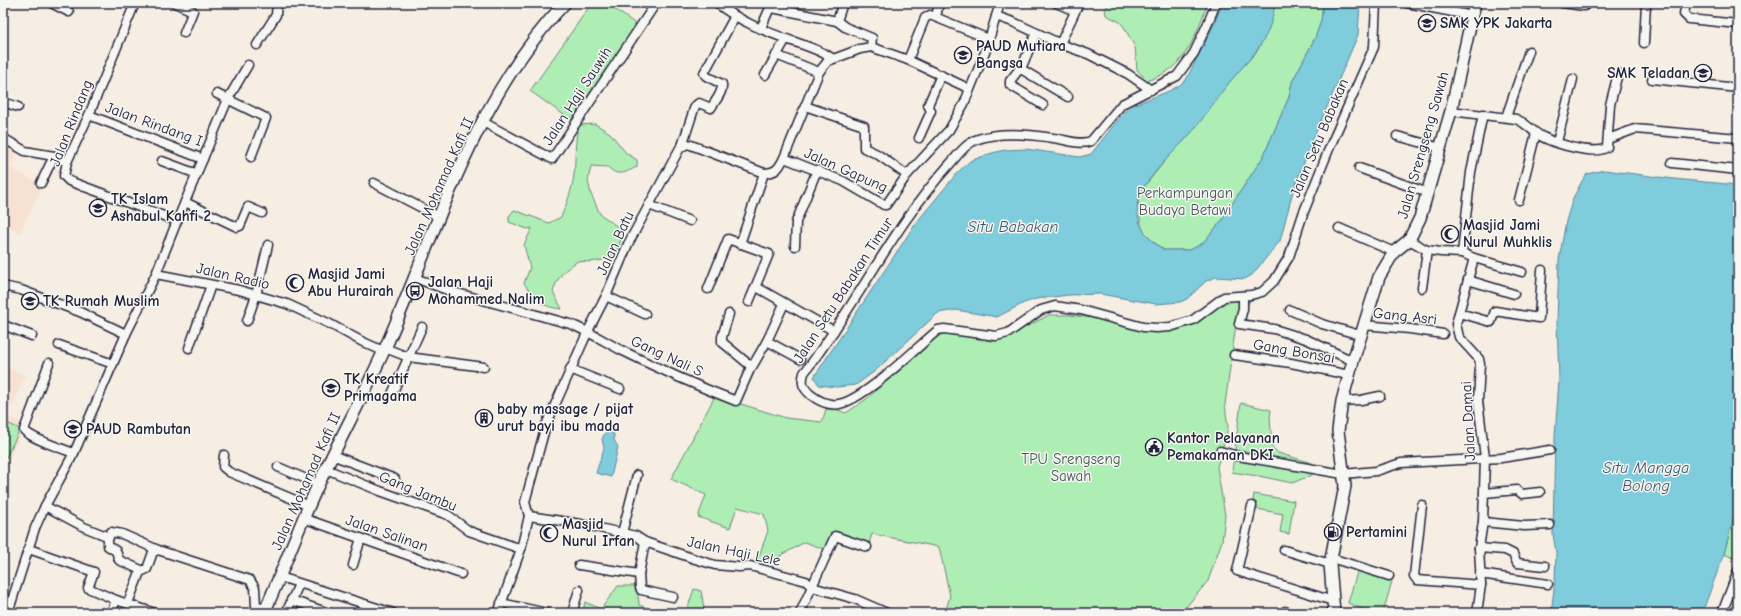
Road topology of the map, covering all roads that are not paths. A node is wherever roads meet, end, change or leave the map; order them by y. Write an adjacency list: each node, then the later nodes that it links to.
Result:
1 (51, 3): 22 (street)
2 (135, 3): 62 (street, Jalan Rindang)
3 (175, 3): 30 (street)
4 (277, 3): 36 (street)
5 (565, 3): 64 (main road, Jalan Mohamad Kafi II)
6 (656, 3): 64 (street, Jalan Haji Sauwih)
7 (717, 3): 23 (street)
8 (844, 3): 27 (street)
9 (939, 3): 26 (street)
10 (1000, 3): 24 (street)
11 (1056, 3): 21 (street)
12 (1079, 3): 21 (street)
13 (1216, 3): 52 (street, Jalan Setu Babakan Timur)
14 (1376, 3): 111 (street, Jalan Setu Babakan)
15 (1407, 3): 25 (street)
16 (1475, 3): 25 (main road, Jalan Srengseng Sawah)
17 (1562, 3): 18 (street)
18 (1588, 3)
19 (1646, 3): 34 (street)
20 (1686, 3): 28 (street)
21 (1075, 11): 35 (street)
22 (69, 12)
23 (735, 16): 29 (street); 72 (street, Jalan Batu)
24 (996, 16): 31 (street); 33 (street)
25 (1473, 16): 60 (main road, Jalan Srengseng Sawah)
26 (936, 17): 33 (street); 41 (street)
27 (837, 21): 29 (street); 37 (street)
28 (1738, 24)
29 (761, 28): 32 (street)
30 (184, 33)
31 (1036, 33): 35 (street); 43 (street)
32 (786, 39): 39 (street); 40 (street)
33 (989, 40): 51 (street)
34 (1644, 43)
35 (1060, 44): 52 (street)
36 (257, 45)
37 (871, 47): 40 (street); 41 (street)
38 (1529, 51): 63 (street)
39 (776, 55): 44 (street); 46 (street)
40 (832, 58): 44 (street)
41 (908, 60): 47 (street)
42 (248, 65): 55 (street, Jalan Rindang I)
43 (1021, 67): 54 (street); 57 (street)
44 (819, 72): 58 (street)
45 (1618, 73): 70 (street)
46 (765, 75)
47 (941, 75): 51 (street); 68 (street)
48 (1573, 79): 71 (street)
49 (1652, 79): 50 (street)
50 (1738, 88)
51 (970, 89): 86 (street)
52 (1151, 90): 132 (street, Jalan Setu Babakan Timur)
53 (217, 94): 55 (street)
54 (1068, 97)
55 (228, 99): 75 (street); 77 (street, Jalan Rindang I)
56 (3, 102): 59 (street)
57 (1044, 105)
58 (805, 106): 76 (street); 86 (street)
59 (18, 107)
60 (1451, 111): 61 (street); 73 (main road, Jalan Srengseng Sawah)
61 (1483, 114): 63 (street); 104 (street)
62 (89, 115): 77 (street, Jalan Rindang I); 79 (street, Jalan Rindang)
63 (1506, 117): 65 (street)
64 (486, 124): 94 (main road, Jalan Mohamad Kafi II)
65 (1536, 134): 71 (street); 90 (street)
66 (1397, 136): 73 (street)
67 (3, 138): 74 (street)
68 (919, 138)
69 (1738, 138): 70 (street)
70 (1608, 139): 71 (street)
71 (1557, 142)
72 (682, 146): 84 (street); 92 (street, Jalan Batu)
73 (1441, 148): 89 (main road, Jalan Srengseng Sawah)
74 (54, 156): 79 (street); 87 (street)
75 (251, 157)
76 (784, 158): 82 (street, Jalan Gapung); 84 (street)
77 (203, 159): 85 (street)
78 (162, 161): 85 (street)
79 (67, 162): 95 (street, Jalan Rindang)
80 (1672, 163): 83 (street)
81 (1359, 168): 89 (street)
82 (817, 170): 86 (street, Jalan Gapung); 101 (street)
83 (1738, 170)
84 (764, 173): 99 (street)
85 (197, 174): 91 (street)
86 (907, 175)
87 (40, 183)
88 (374, 184): 94 (street)
89 (1428, 193): 98 (main road, Jalan Srengseng Sawah)
90 (1519, 200)
91 (185, 202): 93 (street); 95 (street)
92 (649, 205): 96 (street); 119 (street, Jalan Batu)
93 (262, 213)
94 (439, 217): 109 (main road, Jalan Mohamad Kafi II)
95 (177, 221): 108 (street)
96 (690, 221)
97 (1339, 228): 103 (street)
98 (1409, 240): 102 (street); 103 (main road, Jalan Srengseng Sawah)
99 (740, 244): 115 (street); 121 (street)
100 (268, 245): 118 (street)
101 (795, 246)
102 (1427, 250): 104 (street); 114 (street)
103 (1394, 252): 130 (main road, Jalan Srengseng Sawah)
104 (1462, 253): 105 (street)
105 (1474, 258): 107 (street); 110 (street, Jalan Damai)
106 (1542, 270): 124 (street)
107 (1522, 272)
108 (156, 274): 112 (street, Jalan Radio); 133 (street)
109 (421, 280): 131 (street); 139 (main road, Jalan Mohamad Kafi II)
110 (1468, 280): 117 (street); 124 (street, Jalan Damai)
111 (1274, 281): 120 (street, Jalan Setu Babakan Timur)
112 (211, 285): 118 (street, Jalan Radio); 138 (street)
113 (3, 286): 133 (street)
114 (1422, 288)
115 (708, 289)
116 (760, 289): 122 (street)
117 (1514, 294)
118 (256, 295): 127 (street); 139 (street, Jalan Radio)
119 (606, 296): 125 (street, Gang Nali S); 131 (street, Jalan Batu)
120 (1243, 296): 132 (street, Jalan Setu Babakan Timur); 143 (street)
121 (748, 302)
122 (784, 304): 132 (street); 136 (street)
123 (1290, 310): 130 (street, Gang Asri)
124 (1459, 313): 159 (street, Jalan Damai)
125 (645, 314)
126 (729, 314): 147 (street)
127 (247, 321)
128 (3, 326): 135 (street)
129 (422, 328): 141 (street)
130 (1362, 330): 134 (street, Gang Asri); 143 (main road, Jalan Srengseng Sawah)
131 (588, 331): 147 (street, Gang Nali S); 148 (street, Jalan Batu)
132 (834, 331)
133 (126, 334): 145 (street)
134 (1443, 334)
135 (32, 336)
136 (767, 341): 142 (street); 147 (street)
137 (59, 344): 145 (street)
138 (189, 348)
139 (386, 350): 141 (street, Jalan Radio); 158 (main road, Jalan Mohamad Kafi II)
140 (1237, 356): 149 (street, Gang Bonsai)
141 (408, 357): 146 (street, Jalan Radio); 151 (street)
142 (800, 359)
143 (1353, 361): 149 (main road, Jalan Srengseng Sawah)
144 (49, 363): 156 (street)
145 (113, 364): 156 (street)
146 (484, 367)
147 (751, 367)
148 (570, 369): 150 (street); 172 (street, Jalan Batu)
149 (1349, 375): 153 (main road, Jalan Srengseng Sawah)
150 (620, 389)
151 (392, 394)
152 (1380, 396): 153 (street)
153 (1342, 401): 162 (main road, Jalan Srengseng Sawah)
154 (1550, 450): 159 (street)
155 (1220, 451): 162 (street)
156 (74, 453): 169 (street)
157 (224, 455): 170 (street)
158 (338, 458): 161 (main road, Jalan Mohamad Kafi II); 164 (street)
159 (1485, 458): 162 (street); 167 (street, Jalan Damai)
160 (278, 467): 165 (street)
161 (328, 470): 165 (main road, Jalan Mohamad Kafi II); 183 (street, Gang Jambu)
162 (1343, 474): 186 (main road, Jalan Srengseng Sawah)
163 (637, 475): 176 (street)
164 (395, 479)
165 (318, 484): 170 (main road, Jalan Mohamad Kafi II)
166 (1540, 492): 167 (street)
167 (1484, 493): 174 (street, Jalan Damai)
168 (1422, 505): 198 (street)
169 (45, 506): 177 (street); 181 (street)
170 (309, 506): 173 (main road, Jalan Mohamad Kafi II)
171 (1252, 506): 204 (street)
172 (529, 516): 176 (street, Jalan Haji Lele); 183 (street)
173 (306, 519): 178 (street, Jalan Salinan); 196 (main road, Jalan Mohamad Kafi II)
174 (1483, 522): 175 (street); 182 (street, Jalan Damai)
175 (1550, 525)
176 (622, 533): 179 (street, Jalan Haji Lele)
177 (109, 536): 184 (street); 190 (street)
178 (360, 538): 187 (street); 192 (street, Jalan Salinan)
179 (645, 542): 193 (street); 199 (street, Jalan Haji Lele)
180 (867, 547): 199 (street)
181 (28, 548): 202 (street); 208 (street)
182 (1479, 548): 189 (street); 194 (street, Jalan Damai)
183 (521, 549): 206 (street)
184 (158, 550): 190 (street); 207 (street)
185 (1284, 550): 186 (street)
186 (1331, 561): 195 (street); 204 (main road, Jalan Srengseng Sawah)
187 (353, 565)
188 (579, 565): 193 (street)
189 (1545, 566)
190 (141, 570): 205 (street)
191 (1738, 571): 221 (street)
192 (461, 574)
193 (639, 574): 201 (street)
194 (1480, 574): 197 (street); 198 (street, Jalan Damai)
195 (1389, 576)
196 (291, 581): 203 (street); 207 (main road, Jalan Mohamad Kafi II); 213 (street)
197 (1548, 584)
198 (1480, 585): 220 (street, Jalan Damai)
199 (812, 587): 217 (street); 218 (street, Jalan Haji Lele)
200 (579, 590): 216 (street)
201 (673, 597)
202 (116, 600): 205 (street); 209 (street)
203 (291, 600): 211 (street); 212 (street)
204 (1334, 601): 219 (main road, Jalan Srengseng Sawah)
205 (128, 603): 210 (street)
206 (501, 603): 214 (street); 215 (street)
207 (265, 611)
208 (8, 613)
209 (111, 613)
210 (155, 613)
211 (286, 613)
212 (329, 613)
213 (393, 613)
214 (498, 613)
215 (547, 613)
216 (572, 613)
217 (800, 613)
218 (887, 613)
219 (1334, 613)
220 (1477, 613)
221 (1722, 613)

